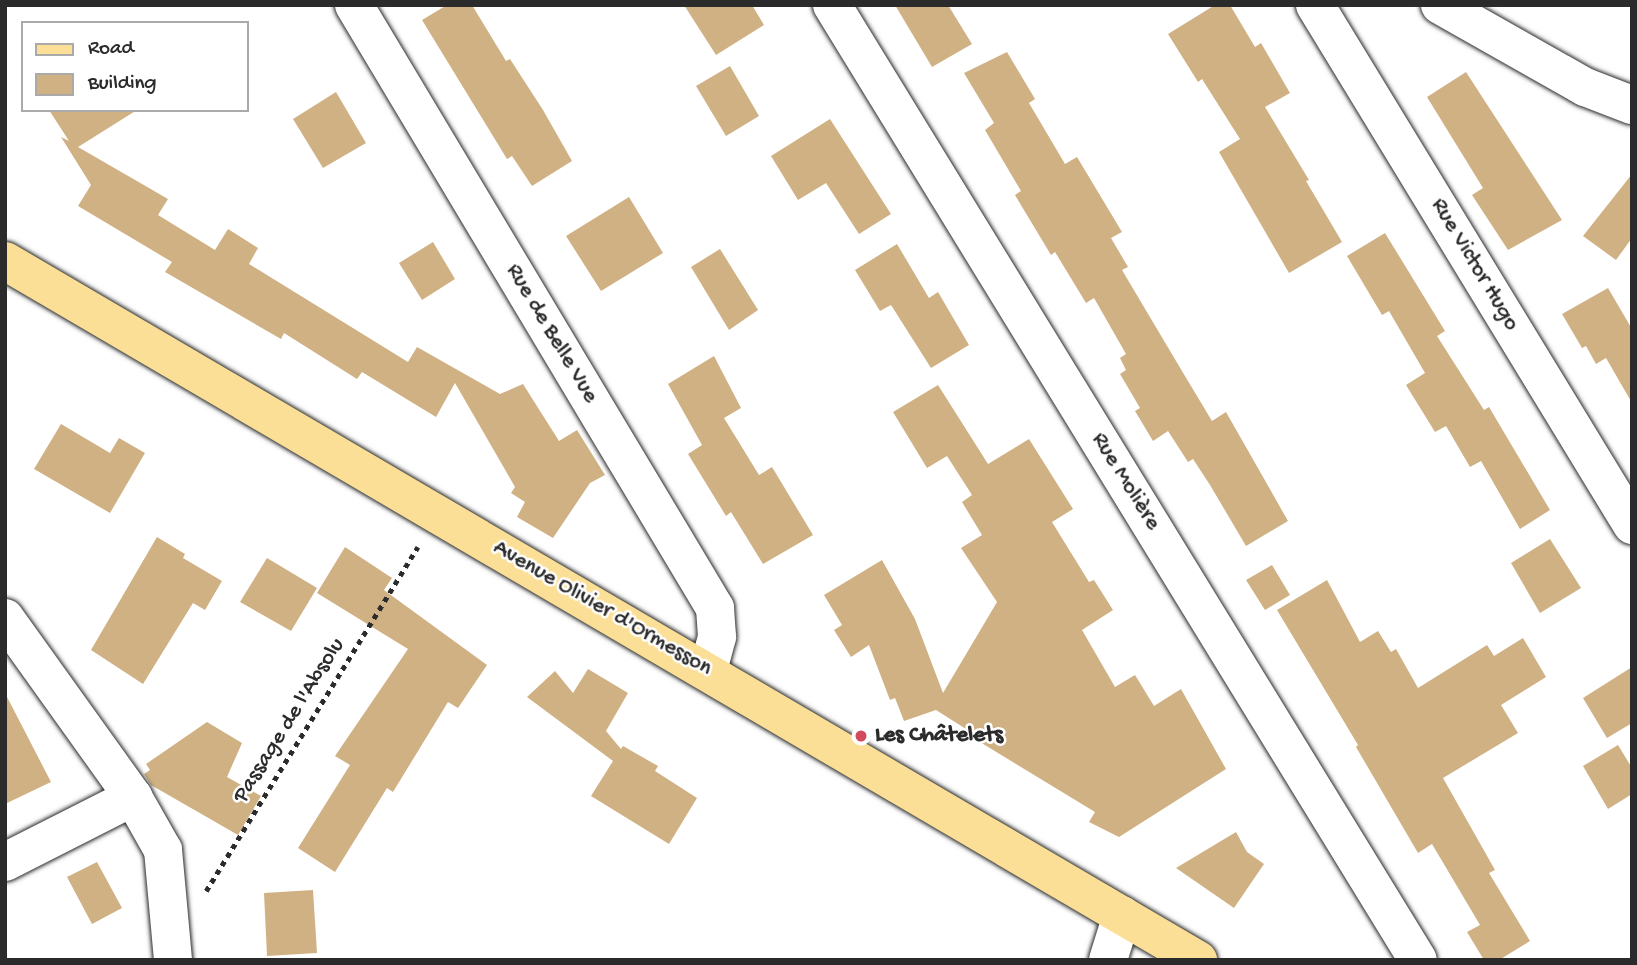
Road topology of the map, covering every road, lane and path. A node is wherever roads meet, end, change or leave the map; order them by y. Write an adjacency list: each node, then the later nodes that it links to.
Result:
1 (354, 5): 10 (street, Rue de Belle Vue)
2 (832, 5): 17 (street, Rue Molière)
3 (1315, 5): 8 (street, Rue Victor Hugo)
4 (1440, 5): 5 (street)
5 (1632, 104)
6 (5, 261): 7 (main road, Avenue Olivier d'Ormesson)
7 (439, 513): 10 (main road, Avenue Olivier d'Ormesson); 14 (path, Passage de l'Absolu)
8 (1632, 525)
9 (5, 618): 11 (street)
10 (708, 671): 13 (main road, Avenue Olivier d'Ormesson)
11 (133, 797): 12 (street); 14 (street)
12 (5, 862)
13 (1122, 915): 15 (street); 16 (main road, Avenue Olivier d'Ormesson)
14 (172, 954)
15 (1108, 960)
16 (1198, 960)
17 (1418, 960)

